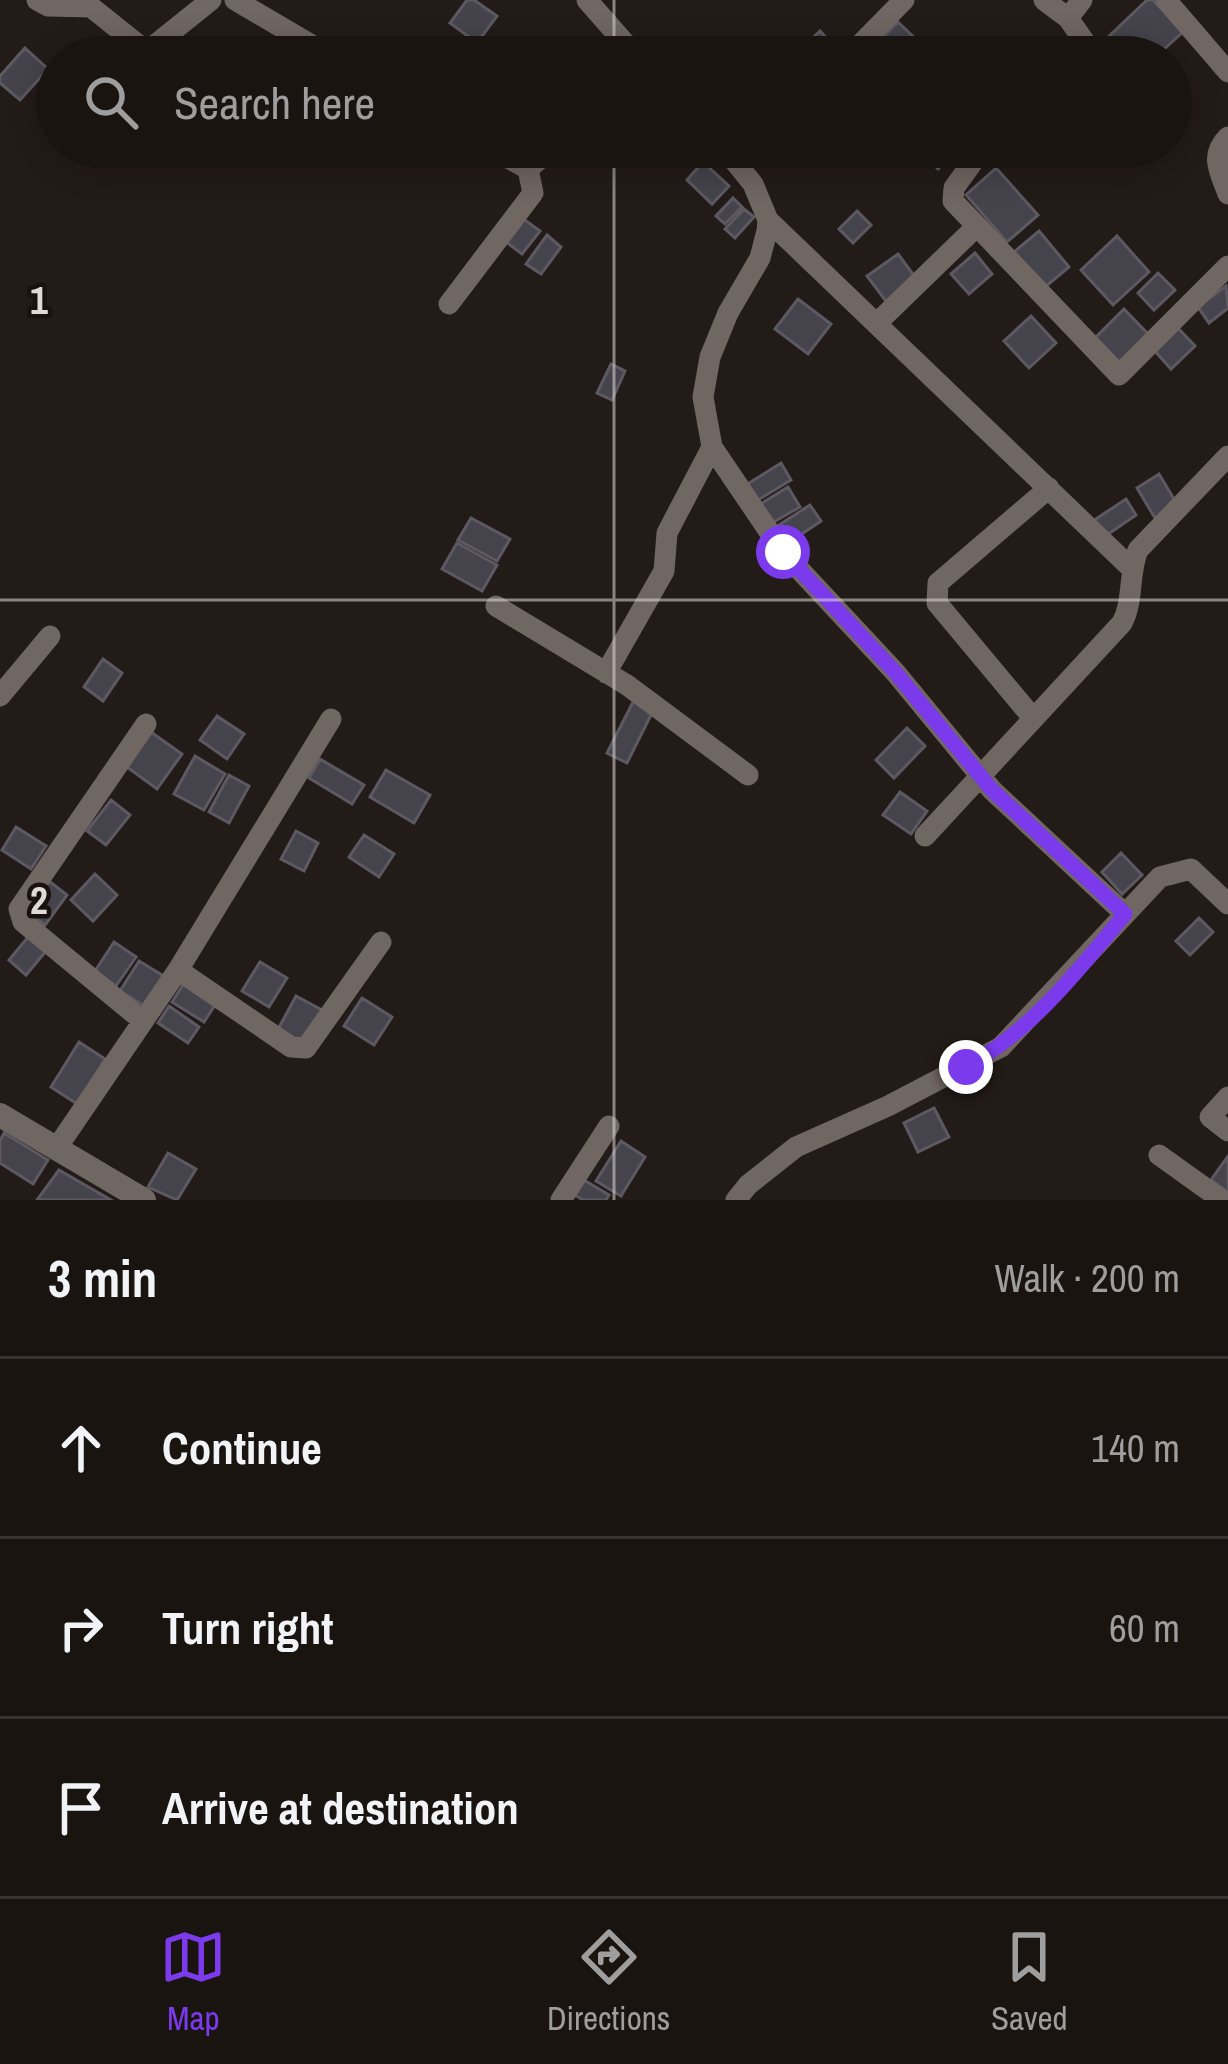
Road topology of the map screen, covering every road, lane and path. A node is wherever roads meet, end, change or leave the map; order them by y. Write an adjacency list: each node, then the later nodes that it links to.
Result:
1 (37, 0): 9 (street)
2 (211, 0): 10 (street)
3 (235, 0): 11 (street)
4 (587, 0): 12 (street)
5 (904, 0): 13 (street)
6 (1044, 0): 8 (street)
7 (1166, 0): 14 (street)
8 (1075, 9)
9 (127, 36)
10 (166, 36)
11 (296, 36)
12 (619, 36)
13 (876, 36)
14 (1228, 72)
15 (1228, 137): 21 (street)
16 (525, 168): 20 (street)
17 (530, 168): 20 (street)
18 (743, 168): 22 (street)
19 (967, 168): 23 (street)
20 (528, 170): 25 (street)
21 (1228, 194)
22 (768, 220): 26 (street); 27 (street)
23 (977, 226): 24 (street); 26 (street)
24 (1228, 266)
25 (449, 304)
26 (877, 323): 29 (street)
27 (712, 447): 33 (street); 38 (street)
28 (1228, 456): 30 (street)
29 (1049, 488): 30 (street); 36 (street)
30 (1131, 568): 36 (street)
31 (496, 606): 33 (street)
32 (50, 635): 34 (street)
33 (607, 673): 39 (street)
34 (0, 696)
35 (331, 718): 44 (street)
36 (1033, 718): 38 (street)
37 (146, 724): 45 (street)
38 (979, 775): 40 (street); 42 (street)
39 (748, 776)
40 (925, 836)
41 (1228, 904): 42 (street)
42 (1125, 914): 54 (street)
43 (381, 942): 44 (street)
44 (178, 970): 45 (street)
45 (143, 1021): 50 (street)
46 (1228, 1097): 49 (street)
47 (0, 1115): 50 (street)
48 (609, 1126): 53 (street)
49 (1228, 1131)
50 (56, 1149): 52 (street)
51 (1160, 1155): 55 (street)
52 (145, 1200)
53 (561, 1200)
54 (736, 1200)
55 (1222, 1200)

